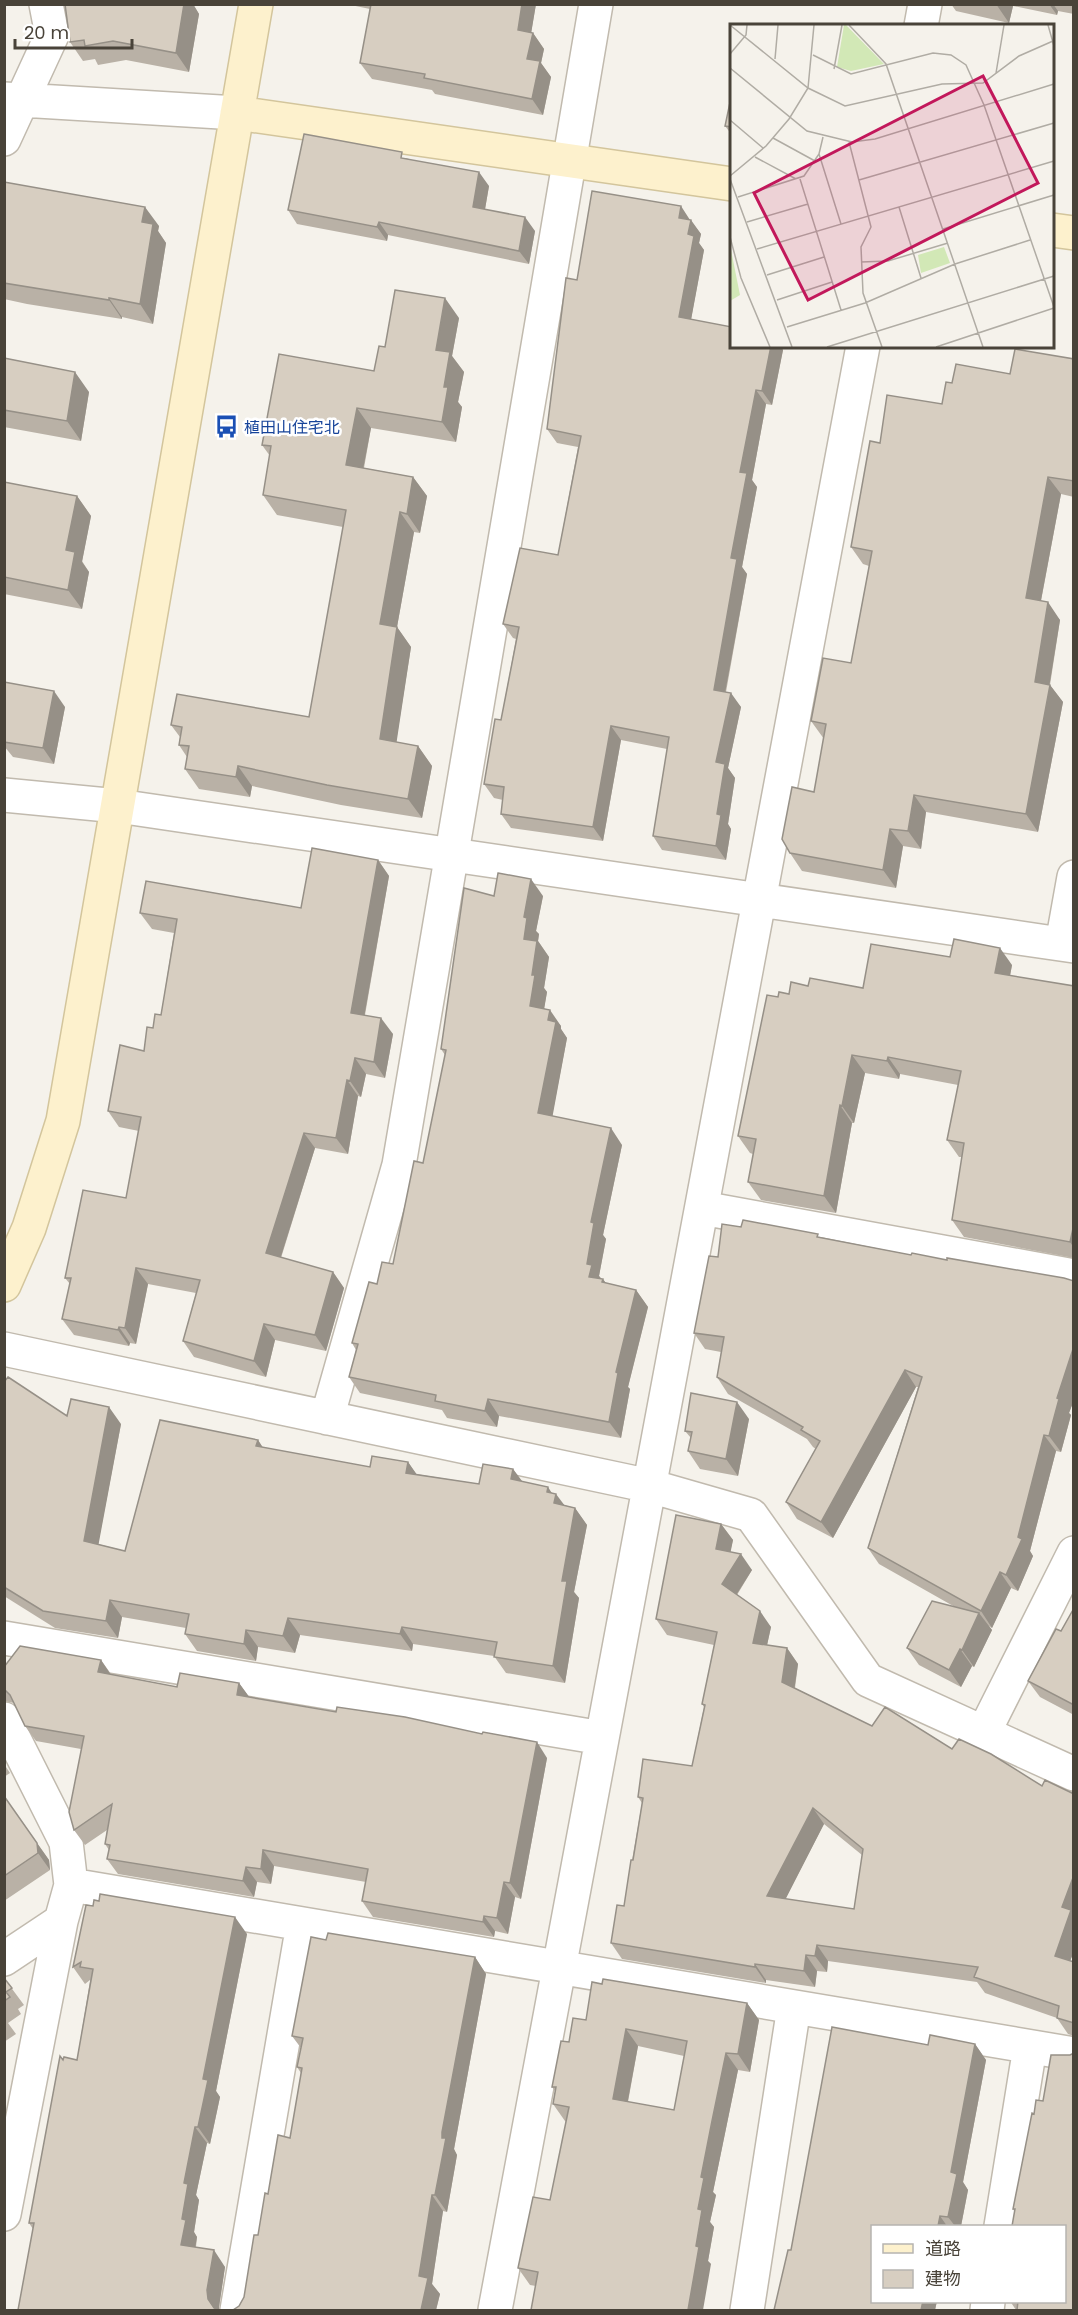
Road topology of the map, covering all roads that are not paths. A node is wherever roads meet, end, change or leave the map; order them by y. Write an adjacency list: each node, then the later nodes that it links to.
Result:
1 (46, 4): 6 (street)
2 (256, 4): 7 (street)
3 (596, 4): 9 (street)
4 (925, 4): 5 (street)
5 (921, 24)
6 (14, 99): 7 (street); 8 (street)
7 (237, 113): 9 (street); 15 (street)
8 (4, 139)
9 (569, 160): 10 (street); 16 (street)
10 (730, 184)
11 (1054, 230): 12 (street)
12 (1074, 233)
13 (863, 348): 18 (street)
14 (4, 795): 15 (street)
15 (118, 806): 16 (street); 22 (street)
16 (451, 855): 18 (street); 24 (street)
17 (1074, 877): 19 (street)
18 (759, 900): 19 (street); 20 (street)
19 (1068, 945)
20 (702, 1208): 21 (street); 25 (street)
21 (1074, 1276)
22 (4, 1285)
23 (4, 1349): 24 (street)
24 (327, 1418): 25 (street)
25 (650, 1486): 29 (street); 30 (street)
26 (1074, 1553): 29 (street)
27 (4, 1638): 30 (street)
28 (4, 1719): 32 (street)
29 (983, 1734): 31 (street)
30 (602, 1738): 36 (street)
31 (1074, 1774)
32 (70, 1885): 33 (street); 34 (street)
33 (61, 1921): 35 (street); 40 (street)
34 (303, 1924): 36 (street); 42 (street)
35 (4, 1959)
36 (559, 1967): 37 (street); 43 (street)
37 (794, 2007): 38 (street); 44 (street)
38 (1030, 2047): 39 (street); 41 (street)
39 (1074, 2054)
40 (4, 2214)
41 (1000, 2225)
42 (237, 2310)
43 (495, 2310)
44 (747, 2310)

